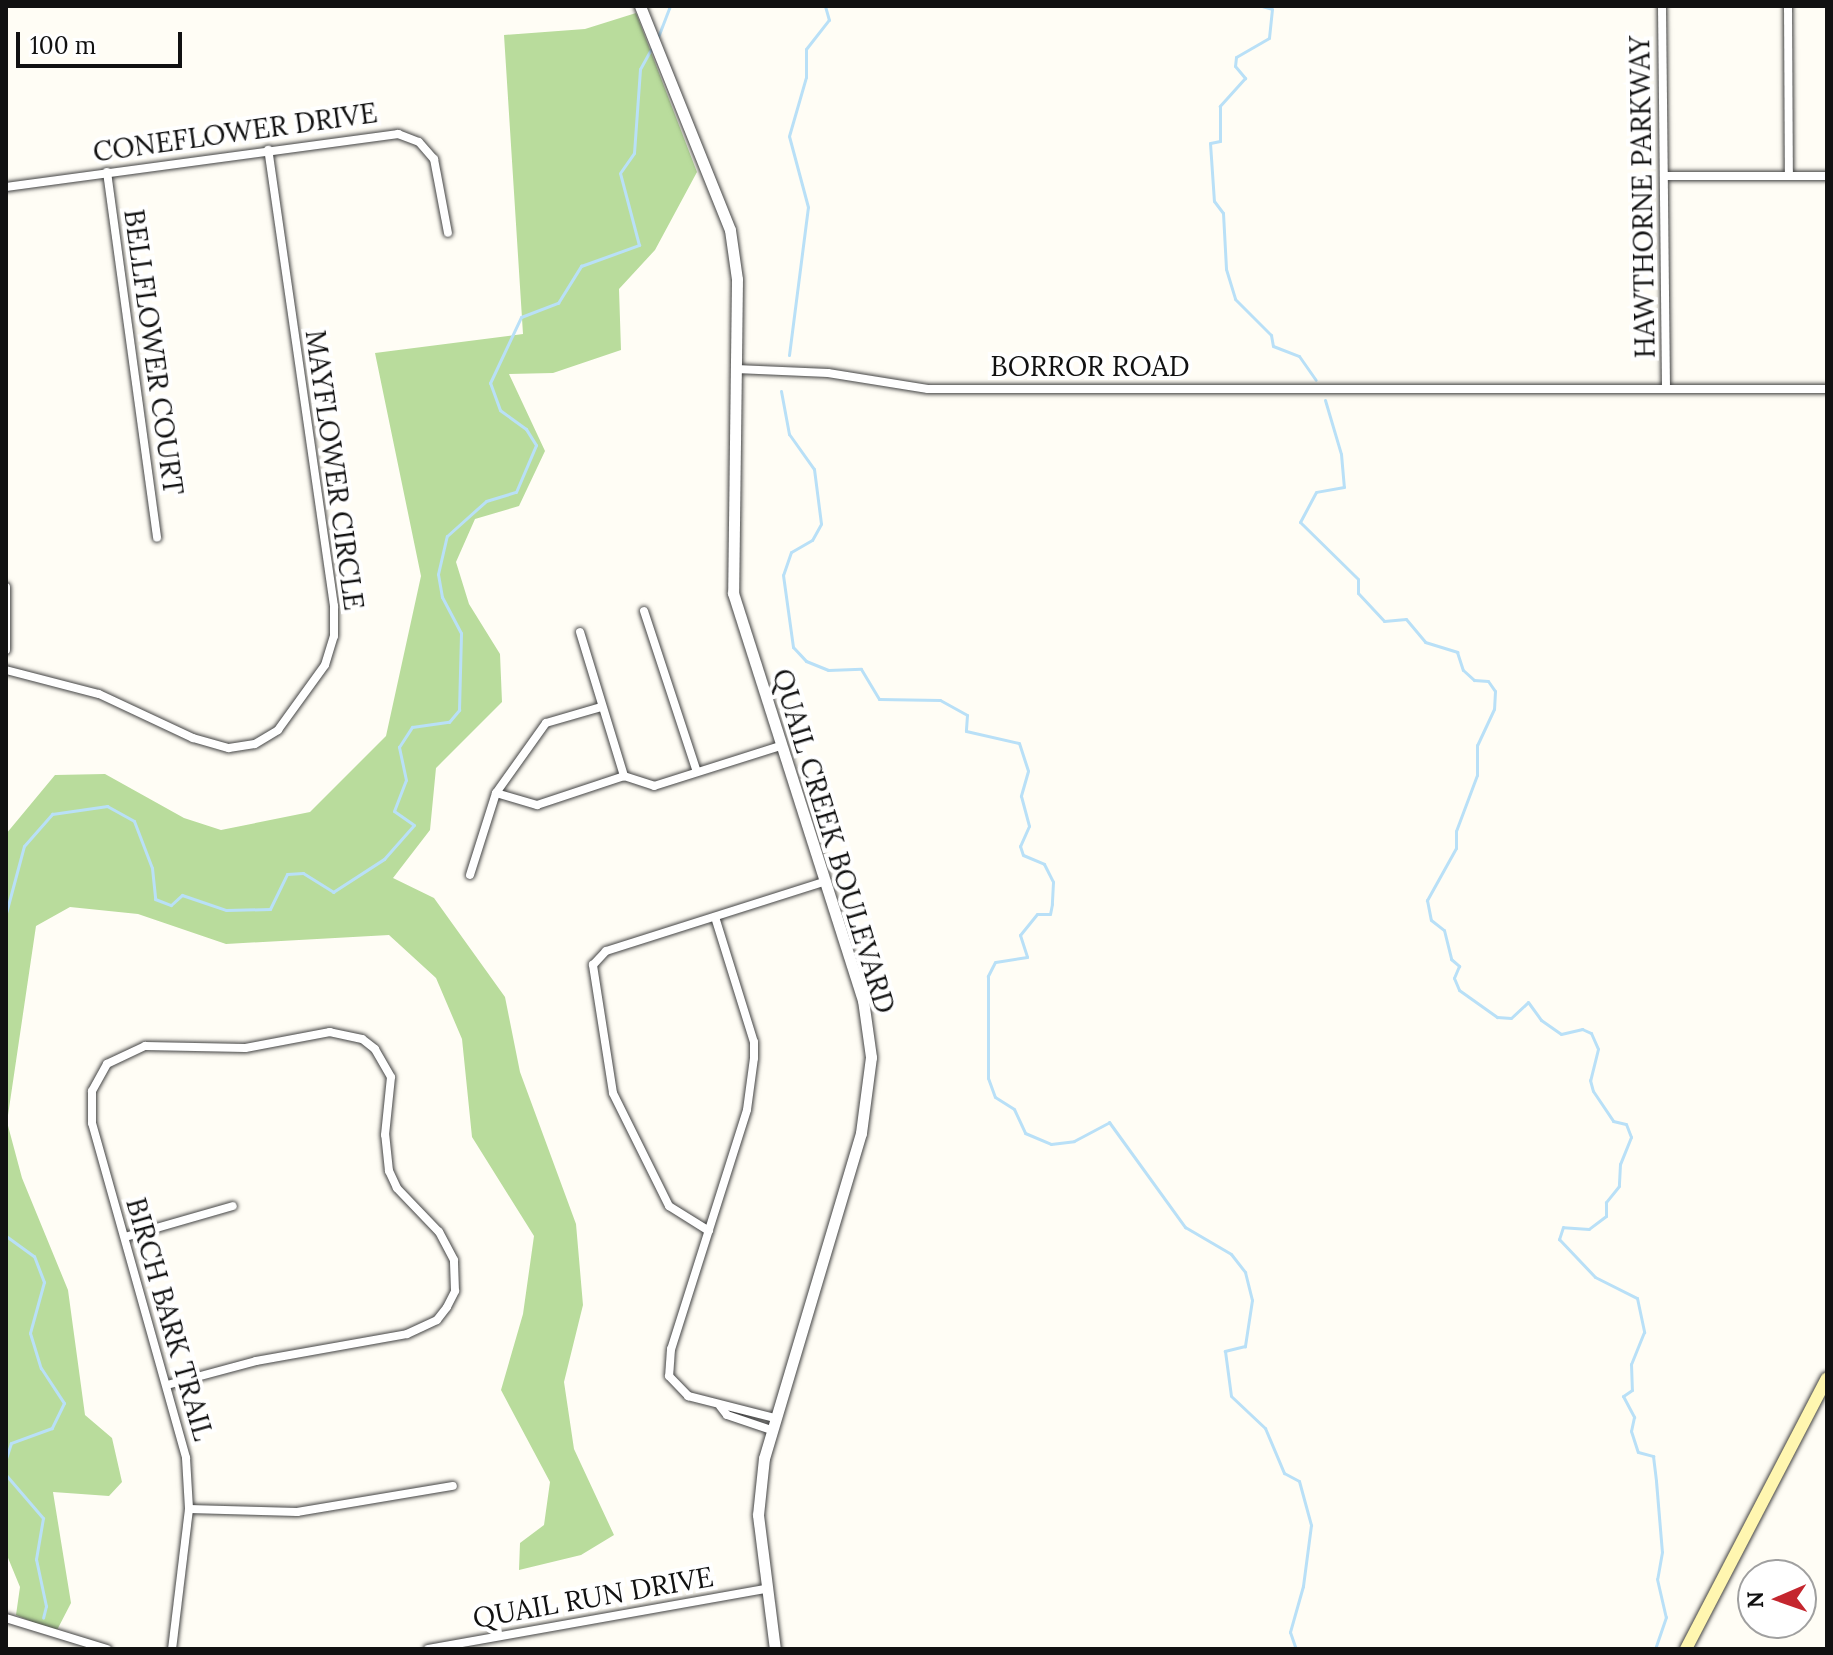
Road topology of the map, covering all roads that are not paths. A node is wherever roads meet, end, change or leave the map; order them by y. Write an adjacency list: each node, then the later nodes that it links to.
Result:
1 (640, 6): 11 (street)
2 (1662, 6): 6 (street, HAWTHORNE PARKWAY)
3 (1788, 6): 7 (street)
4 (268, 150): 5 (street, CONEFLOWER DRIVE); 10 (street, CONEFLOWER DRIVE); 19 (street, MAYFLOWER CIRCLE)
5 (107, 172): 9 (street, CONEFLOWER DRIVE); 14 (street, BELLFLOWER COURT)
6 (1664, 176): 7 (street); 12 (street, HAWTHORNE PARKWAY)
7 (1789, 176): 8 (street)
8 (1827, 176)
9 (6, 187)
10 (448, 233)
11 (736, 369): 12 (street, BORROR ROAD); 21 (street, QUAIL CREEK BOULEVARD)
12 (1666, 387): 13 (street, BORROR ROAD)
13 (1827, 389)
14 (157, 538)
15 (6, 587): 18 (street)
16 (644, 611): 22 (street)
17 (580, 632): 20 (street)
18 (6, 650)
19 (6, 670)
20 (601, 707): 23 (street); 24 (street)
21 (780, 746): 22 (street); 26 (street, QUAIL CREEK BOULEVARD)
22 (697, 772): 23 (street)
23 (624, 776): 24 (street)
24 (496, 793): 25 (street)
25 (470, 875)
26 (824, 882): 27 (street); 33 (street, QUAIL CREEK BOULEVARD)
27 (715, 917): 29 (street); 29 (street)
28 (233, 1206): 30 (street)
29 (709, 1231): 33 (street)
30 (125, 1237): 32 (street, BIRCH BARK TRAIL); 32 (street, BIRCH BARK TRAIL)
31 (1827, 1378): 42 (main road)
32 (167, 1385): 35 (street, BIRCH BARK TRAIL)
33 (773, 1424): 36 (street, QUAIL CREEK BOULEVARD)
34 (453, 1486): 35 (street)
35 (189, 1509): 39 (street, BIRCH BARK TRAIL)
36 (764, 1589): 40 (street, QUAIL RUN DRIVE); 41 (street, QUAIL CREEK BOULEVARD)
37 (6, 1618): 38 (street)
38 (107, 1649)
39 (172, 1649)
40 (428, 1649)
41 (775, 1649)
42 (1686, 1649)

